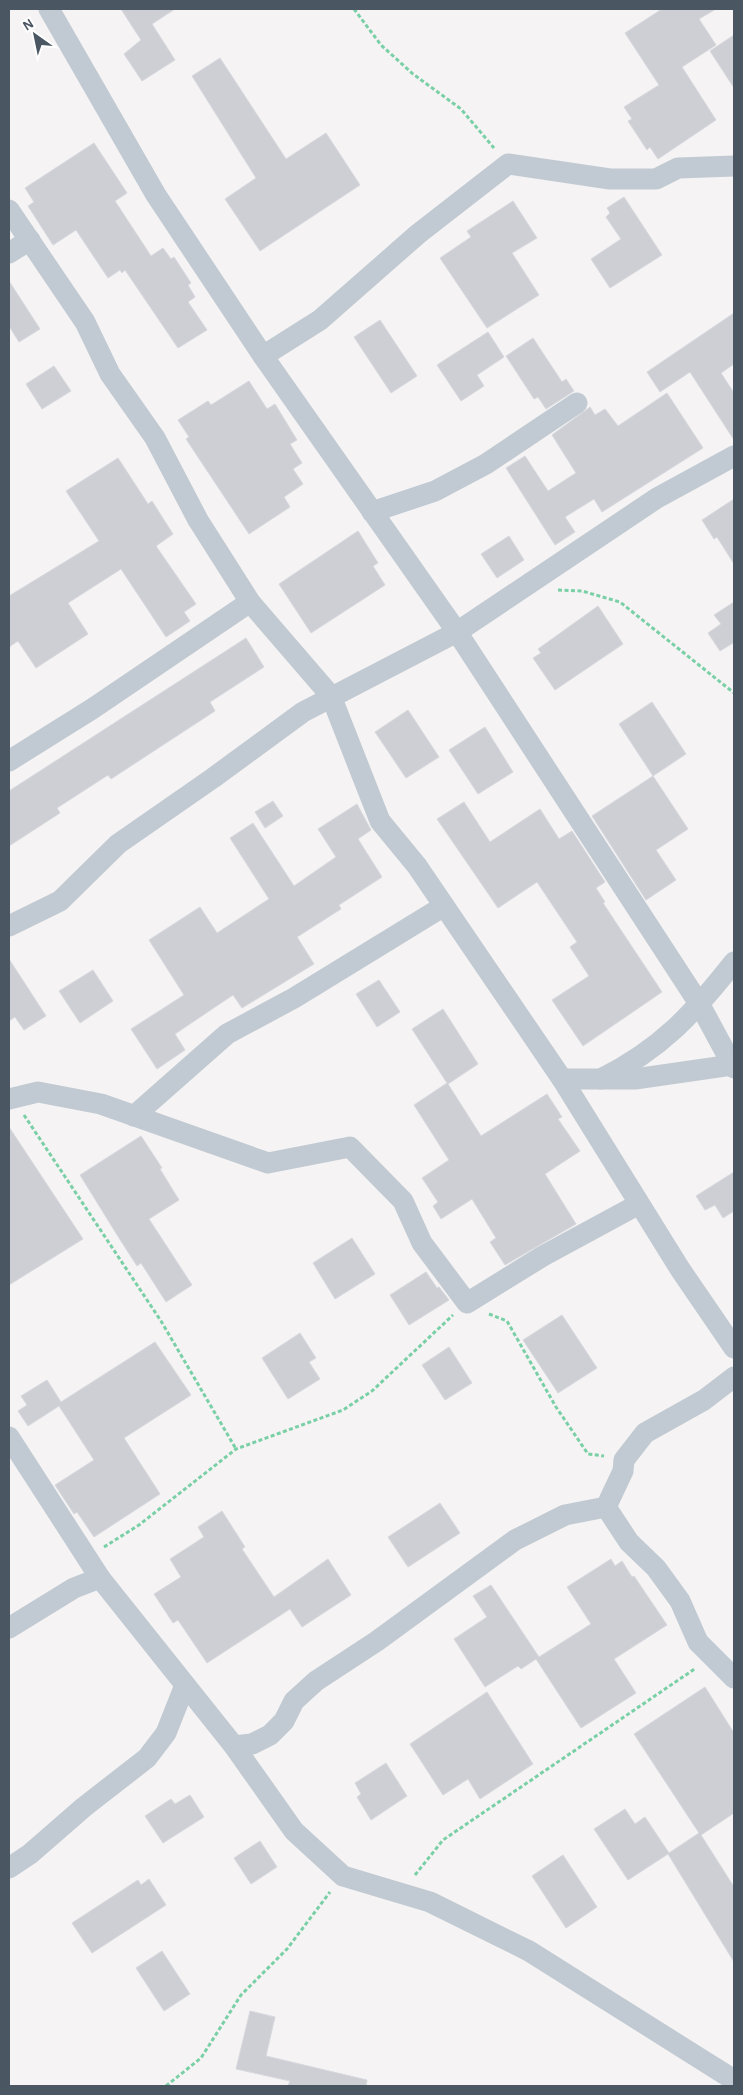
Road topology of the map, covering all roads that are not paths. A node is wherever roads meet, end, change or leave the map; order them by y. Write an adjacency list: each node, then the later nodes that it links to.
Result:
1 (49, 9): 6 (street)
2 (734, 166): 6 (street)
3 (9, 210): 4 (street)
4 (30, 240): 5 (street); 10 (street)
5 (9, 253)
6 (263, 356): 9 (street)
7 (577, 403): 9 (street)
8 (734, 456): 11 (street)
9 (372, 512): 11 (street)
10 (250, 602): 12 (street); 13 (street)
11 (457, 632): 12 (street); 17 (street)
12 (331, 696): 14 (street); 15 (street)
13 (9, 761)
14 (444, 906): 19 (street); 22 (street)
15 (11, 917)
16 (734, 962): 17 (street)
17 (700, 1005): 18 (street); 20 (street)
18 (733, 1066): 20 (street)
19 (562, 1079): 20 (street); 23 (street)
20 (601, 1079)
21 (11, 1098): 22 (street)
22 (134, 1116): 23 (street)
23 (639, 1204): 24 (street)
24 (734, 1348)
25 (734, 1377): 27 (street)
26 (9, 1437): 28 (street)
27 (606, 1507): 30 (street); 32 (street)
28 (100, 1578): 29 (street); 31 (street)
29 (9, 1628)
30 (734, 1678)
31 (185, 1685): 32 (street); 33 (street)
32 (234, 1746): 34 (street)
33 (9, 1868)
34 (734, 2080)

